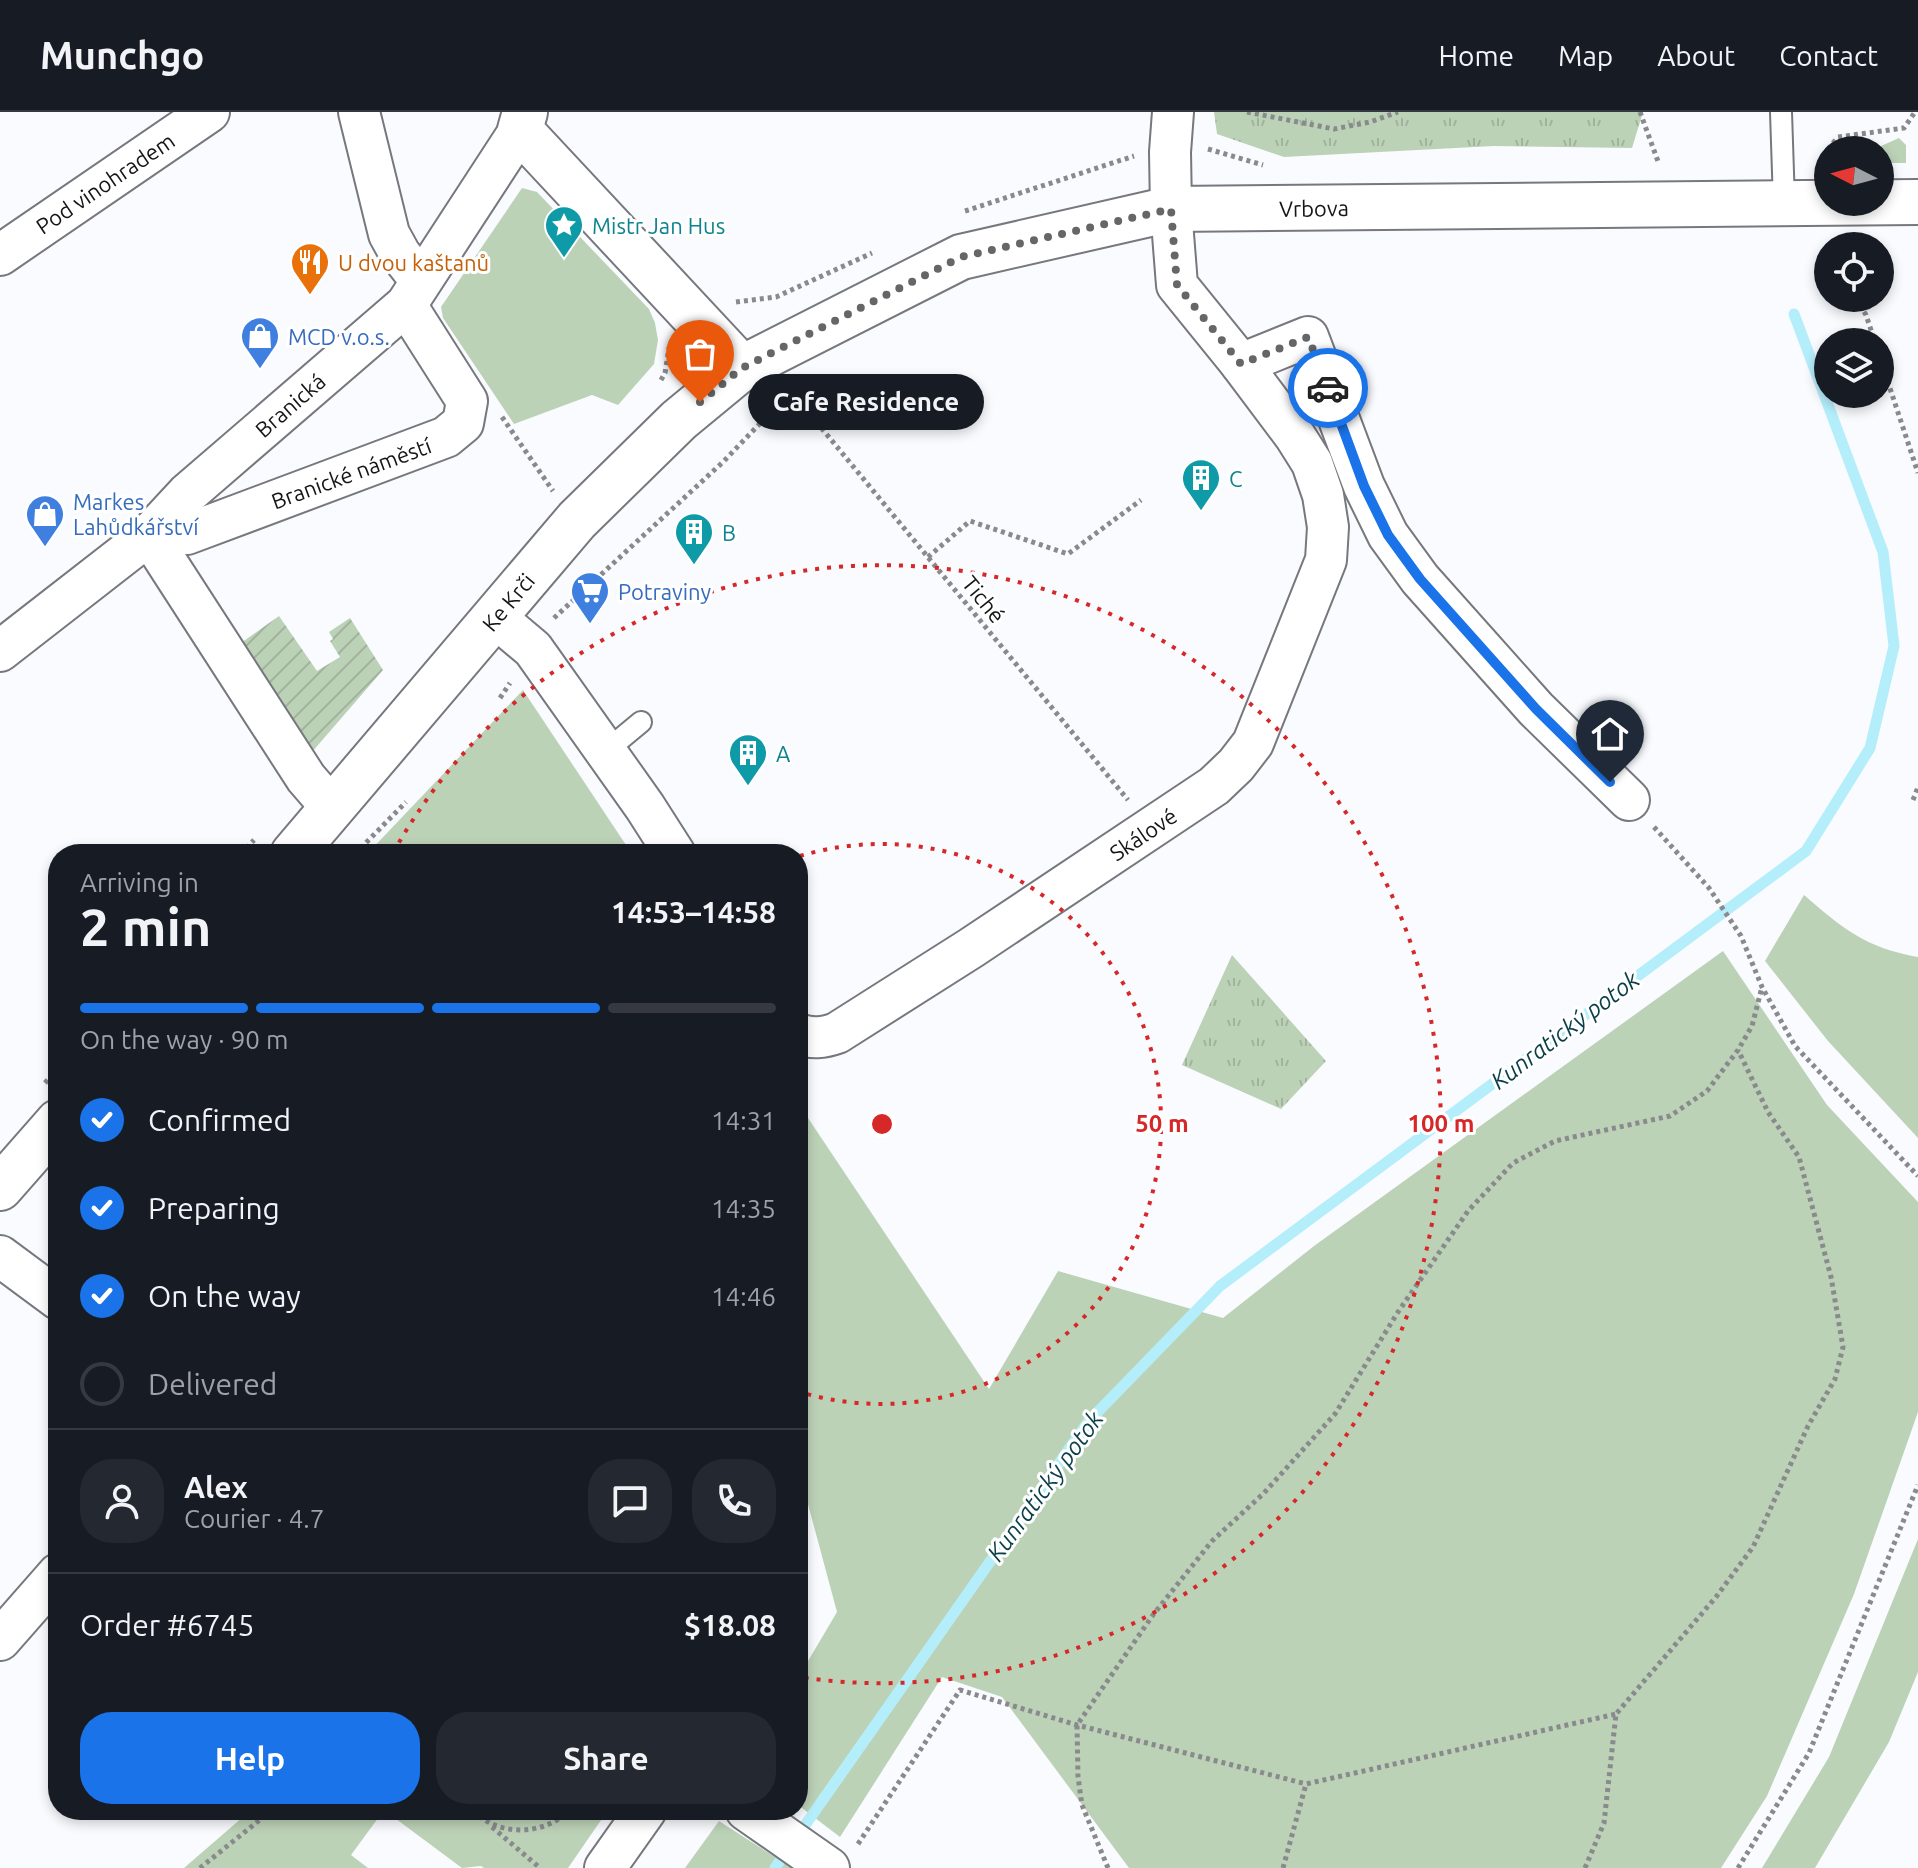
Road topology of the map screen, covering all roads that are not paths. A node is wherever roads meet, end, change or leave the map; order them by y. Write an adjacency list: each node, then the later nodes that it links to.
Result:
1 (209, 112): 9 (street, Pod vinohradem)
2 (359, 112): 10 (street, Branické náměstí)
3 (1173, 112): 8 (street, Skálové)
4 (1781, 112): 7 (lane)
5 (522, 121): 10 (street, Branická); 12 (main road)
6 (1918, 202): 7 (main road, Vrbova)
7 (1784, 203): 8 (main road, Vrbova)
8 (1171, 209): 11 (street, Skálové); 12 (main road, Vrbova)
9 (0, 255)
10 (413, 293): 13 (street, Branická); 13 (street, Branické náměstí)
11 (1241, 364): 18 (street); 22 (street, Skálové)
12 (742, 368): 14 (main road, Ke Krči)
13 (149, 535): 15 (street, Branická); 19 (street)
14 (495, 617): 17 (street); 19 (main road, Ke Krči)
15 (0, 651)
16 (641, 722): 17 (lane)
17 (606, 751): 21 (street)
18 (1629, 800)
19 (331, 807): 20 (main road, Ke Krči)
20 (276, 844)
21 (669, 844)
22 (808, 1038)
23 (48, 1133): 24 (main road)
24 (0, 1188)
25 (0, 1256): 26 (street)
26 (48, 1292)
27 (48, 1585): 28 (street)
28 (0, 1640)
29 (639, 1820): 32 (street)
30 (761, 1820): 31 (street)
31 (832, 1861)
32 (605, 1868)

